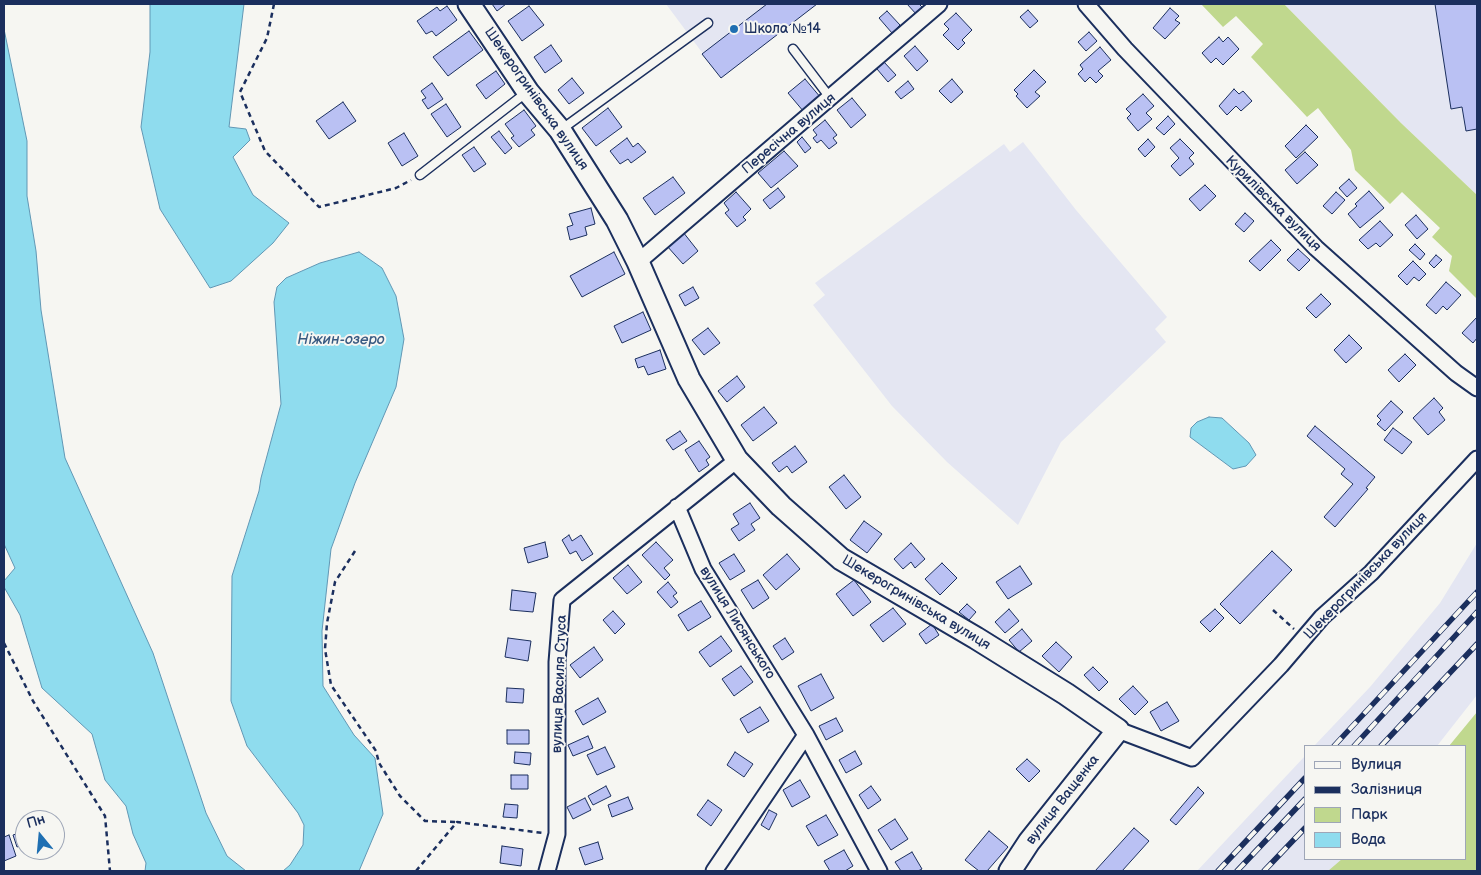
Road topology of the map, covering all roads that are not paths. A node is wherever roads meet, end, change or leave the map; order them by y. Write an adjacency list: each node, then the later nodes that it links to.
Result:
1 (469, 4): 6 (street, Шекерогринівська вулиця)
2 (939, 4): 7 (street, Пересічна вулиця)
3 (1086, 4): 11 (street, Курилівська вулиця)
4 (708, 23): 8 (lane)
5 (793, 49): 7 (lane)
6 (528, 92): 8 (street, Шекерогринівська вулиця); 9 (lane)
7 (831, 99): 10 (street, Пересічна вулиця)
8 (560, 130): 10 (street, Шекерогринівська вулиця)
9 (420, 175)
10 (638, 262): 13 (street, Шекерогринівська вулиця)
11 (1477, 388)
12 (1477, 459): 15 (street, Шекерогринівська вулиця)
13 (737, 460): 14 (street, вулиця Василя Стуса); 15 (street, Шекерогринівська вулиця)
14 (677, 507): 16 (street, вулиця Лисянського); 17 (street, вулиця Василя Стуса)
15 (1118, 730): 20 (street, вулиця Ващенка)
16 (806, 735): 18 (street); 19 (street, вулиця Лисянського)
17 (547, 871)
18 (714, 871)
19 (879, 871)
20 (1010, 871)

